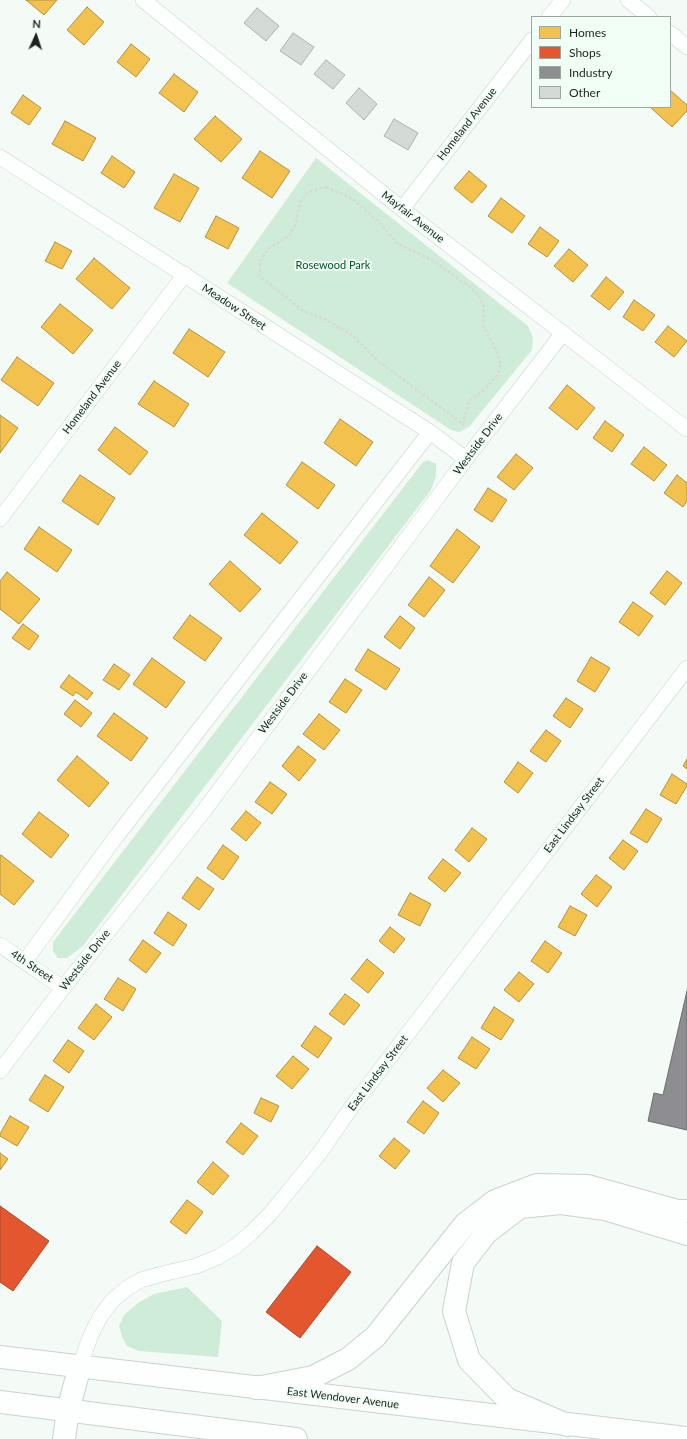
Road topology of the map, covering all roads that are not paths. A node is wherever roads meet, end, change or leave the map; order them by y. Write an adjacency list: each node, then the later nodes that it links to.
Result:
1 (143, 0): 10 (street, Mayfair Avenue)
2 (562, 0): 4 (street)
3 (628, 0): 5 (street)
4 (550, 16)
5 (648, 16)
6 (671, 34): 8 (street)
7 (531, 41): 10 (street, Homeland Avenue)
8 (687, 47)
9 (0, 157): 11 (street, Meadow Street)
10 (402, 209): 12 (street, Mayfair Avenue)
11 (184, 274): 14 (street, Meadow Street); 16 (street, Homeland Avenue)
12 (563, 333): 13 (street, Mayfair Avenue); 15 (street, Westside Drive)
13 (687, 429)
14 (430, 432): 15 (street, Meadow Street); 19 (street)
15 (466, 459): 20 (street, Westside Drive)
16 (0, 518)
17 (687, 668): 25 (street, East Lindsay Street)
18 (0, 945): 19 (street, 4th Street)
19 (25, 961): 20 (street, 4th Street)
20 (63, 988): 21 (street, Westside Drive)
21 (0, 1070)
22 (687, 1211): 26 (main road)
23 (687, 1234): 29 (main road)
24 (0, 1357): 25 (main road, East Wendover Avenue)
25 (80, 1366): 26 (main road, East Wendover Avenue); 28 (main road, East Lindsay Street)
26 (256, 1388): 29 (main road, East Wendover Avenue)
27 (0, 1402): 28 (main road)
28 (68, 1410): 31 (main road, East Lindsay Street); 32 (main road)
29 (567, 1425): 30 (main road, East Wendover Avenue)
30 (684, 1438)
31 (64, 1439)
32 (295, 1439)

